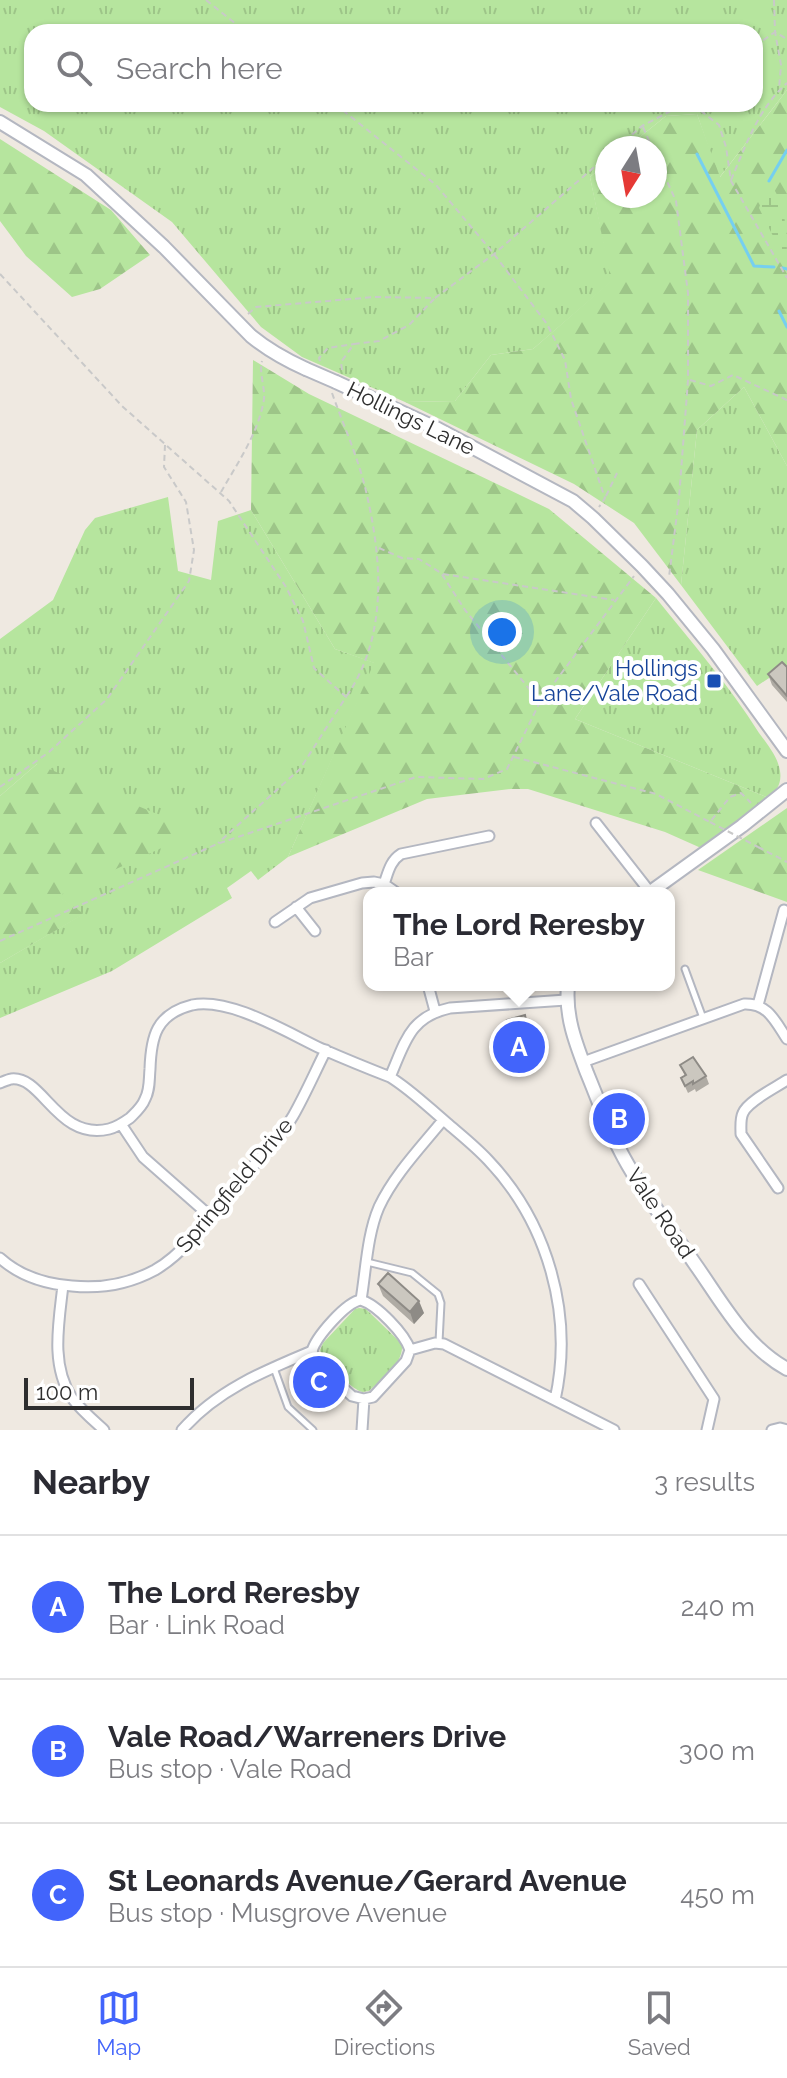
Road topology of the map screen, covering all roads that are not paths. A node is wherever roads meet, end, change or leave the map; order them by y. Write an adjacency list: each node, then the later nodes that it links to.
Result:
1 (0, 122): 2 (street, Hollings Lane, bridge)
2 (787, 751)
3 (787, 790): 9 (street)
4 (596, 823): 8 (street)
5 (489, 836): 6 (street)
6 (384, 884): 7 (street); 10 (street)
7 (388, 887)
8 (645, 887)
9 (658, 887)
10 (296, 907): 12 (street); 13 (street)
11 (784, 910): 18 (street)
12 (275, 922)
13 (315, 931)
14 (685, 969): 20 (lane)
15 (430, 991): 19 (street)
16 (567, 991): 17 (street, Vale Road)
17 (566, 1000): 19 (street); 23 (street, Vale Road)
18 (758, 1005): 20 (street); 21 (street)
19 (435, 1011): 24 (street)
20 (703, 1019): 23 (street)
21 (787, 1039)
22 (326, 1050): 24 (street); 28 (street); 30 (street, Springfield Drive)
23 (583, 1062): 40 (street, Vale Road)
24 (390, 1077): 27 (street)
25 (787, 1080): 29 (street)
26 (0, 1083): 28 (street)
27 (443, 1120): 32 (street); 42 (street)
28 (121, 1124): 30 (street)
29 (778, 1188)
30 (210, 1216): 34 (street, Springfield Drive)
31 (0, 1258): 34 (street, Springfield Drive)
32 (367, 1262): 35 (street); 36 (lane)
33 (639, 1284): 48 (street)
34 (63, 1285): 43 (street)
35 (361, 1300): 37 (street); 38 (street)
36 (439, 1343): 37 (street); 42 (street)
37 (410, 1350): 41 (street)
38 (312, 1351): 39 (street); 41 (street)
39 (274, 1367): 44 (street); 45 (lane)
40 (787, 1369)
41 (364, 1399): 46 (street)
42 (555, 1400): 47 (street)
43 (104, 1430)
44 (182, 1430)
45 (313, 1430)
46 (362, 1430)
47 (614, 1430)
48 (707, 1430)
49 (772, 1430): 50 (street)
50 (787, 1430)

